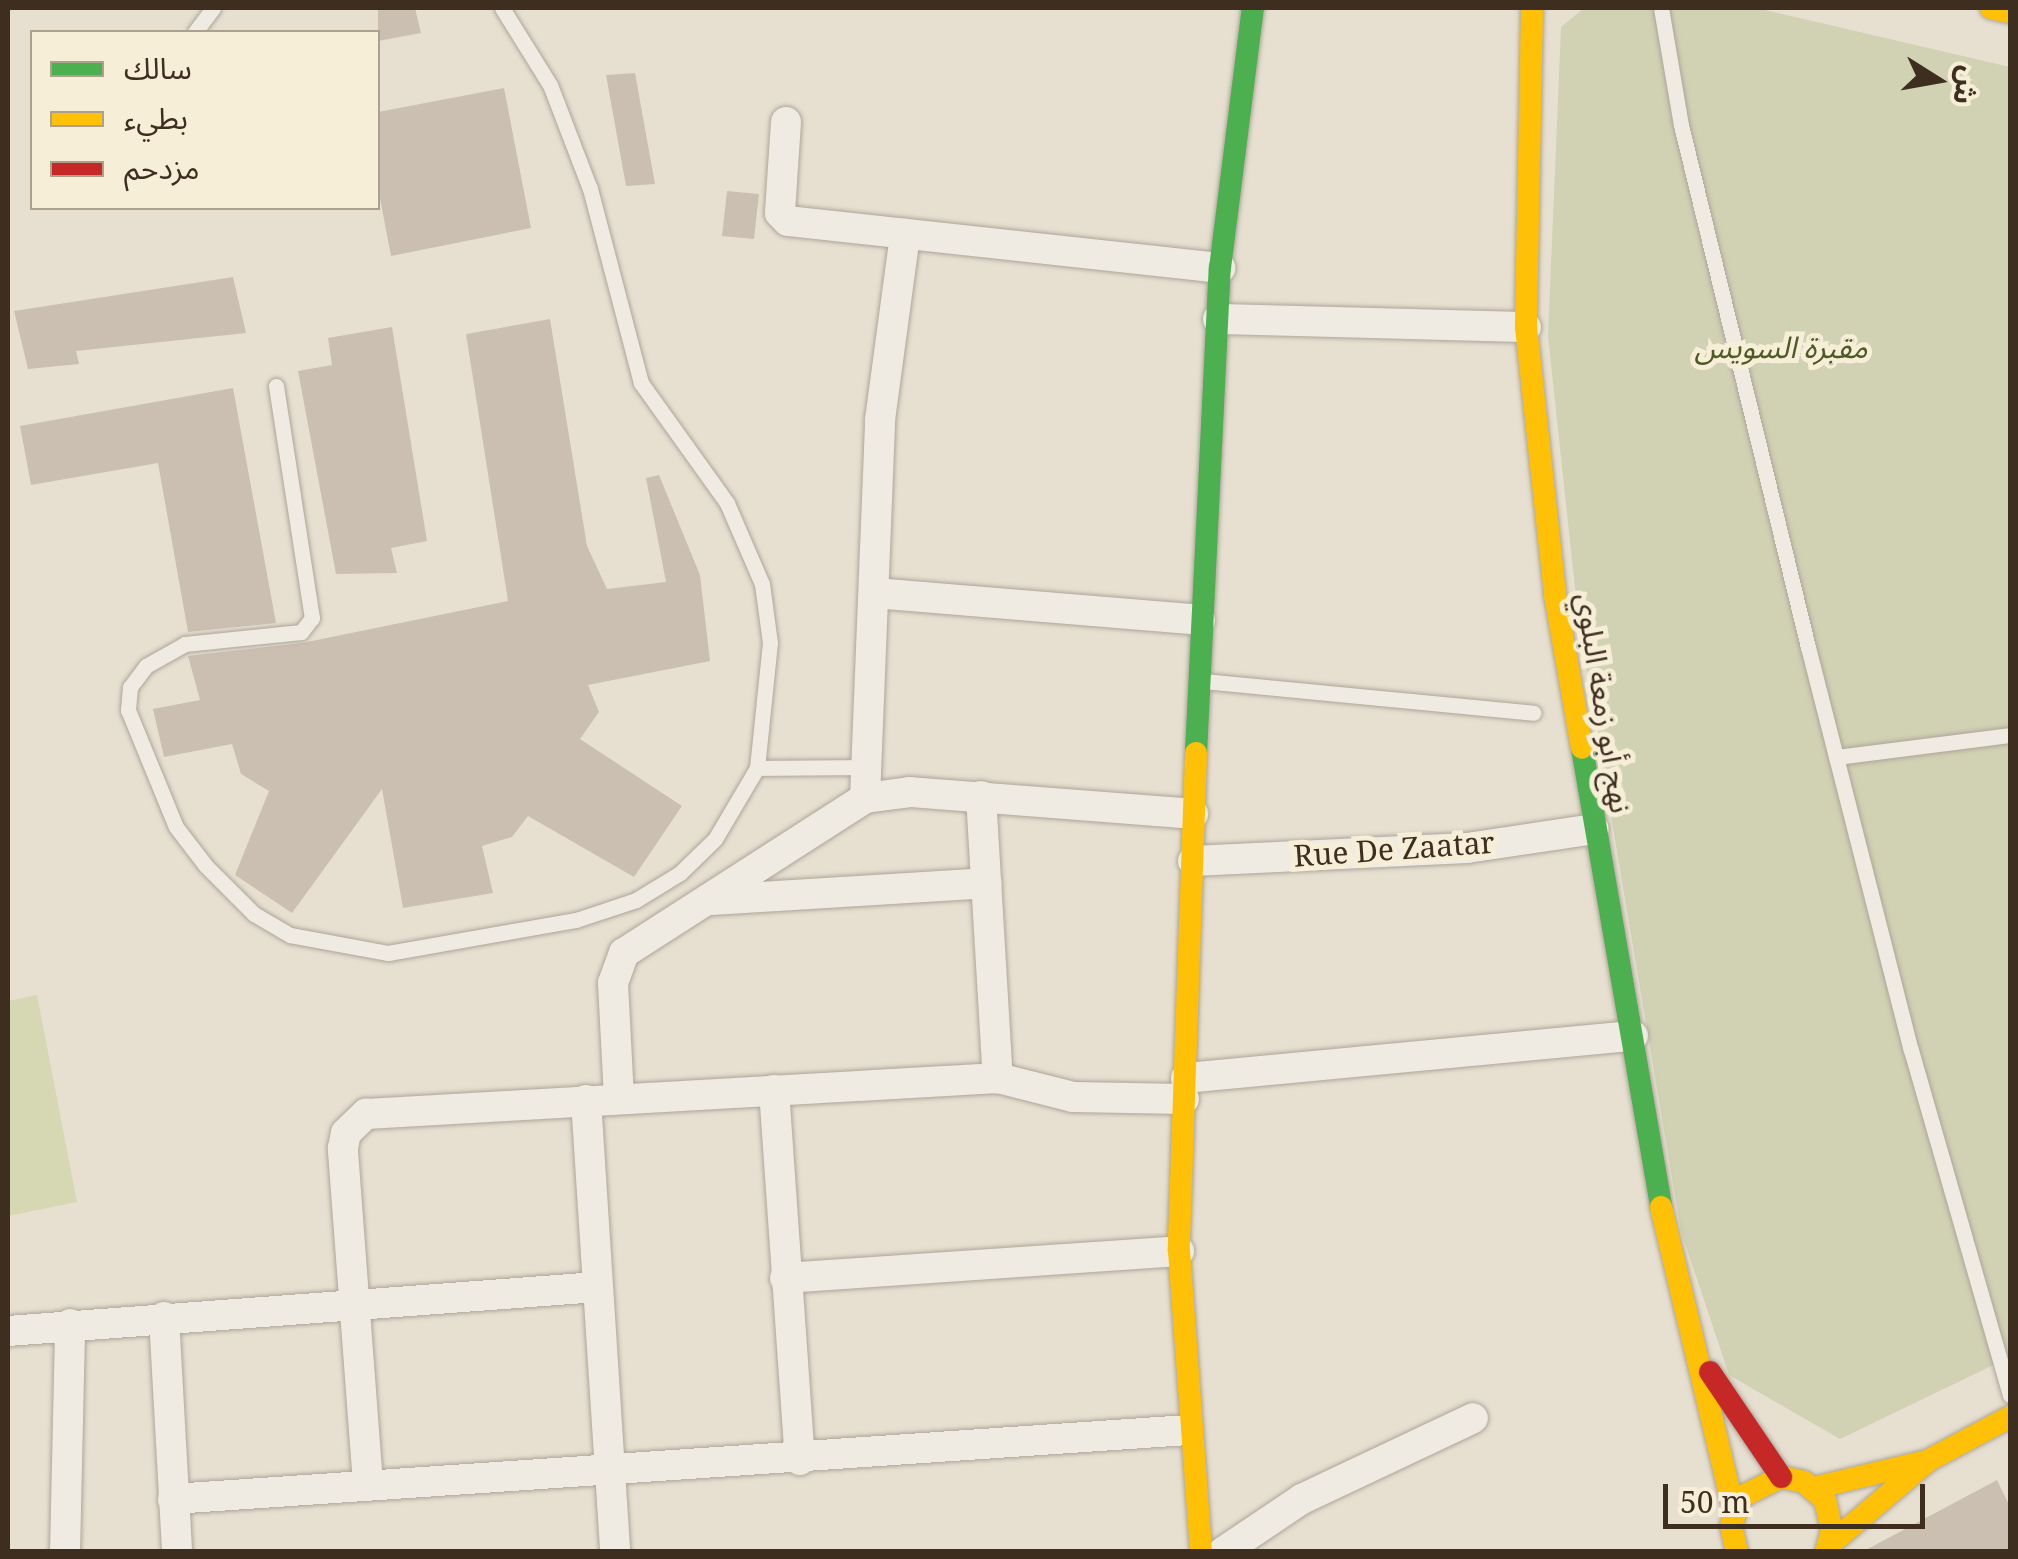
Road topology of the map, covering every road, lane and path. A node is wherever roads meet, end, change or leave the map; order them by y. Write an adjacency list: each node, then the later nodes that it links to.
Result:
1 (213, 8): 9 (lane)
2 (502, 8): 24 (lane)
3 (1253, 8): 13 (main road)
4 (1532, 8): 10 (main road, نهج أبو زمعة البلوي)
5 (1548, 8): 10 (main road, نهج أبو زمعة البلوي)
6 (1661, 8): 22 (lane)
7 (1991, 8): 8 (main road)
8 (2010, 12)
9 (196, 30)
10 (1534, 60): 15 (main road, نهج أبو زمعة البلوي)
11 (786, 122): 12 (street)
12 (904, 234): 13 (street); 17 (street)
13 (1220, 268): 14 (main road)
14 (1218, 319): 15 (street); 18 (main road)
15 (1526, 327): 28 (main road, نهج أبو زمعة البلوي)
16 (276, 386): 24 (lane)
17 (874, 593): 18 (street); 23 (street)
18 (1200, 620): 19 (main road)
19 (1199, 681): 20 (lane); 27 (main road)
20 (1532, 712)
21 (2010, 735): 22 (lane)
22 (1836, 756): 46 (lane)
23 (863, 767): 24 (lane); 26 (street)
24 (758, 768)
25 (981, 796): 26 (street); 27 (street); 30 (street)
26 (865, 798): 31 (street)
27 (1193, 814): 29 (main road)
28 (1594, 829): 29 (street, Rue De Zaatar); 32 (main road, نهج أبو زمعة البلوي)
29 (1193, 861): 34 (main road)
30 (986, 883): 31 (street); 33 (street)
31 (706, 900): 36 (street)
32 (1633, 1036): 34 (street); 45 (main road, نهج أبو زمعة البلوي)
33 (998, 1078): 34 (street); 35 (street)
34 (1185, 1088): 38 (main road)
35 (774, 1090): 36 (street); 39 (street)
36 (619, 1098): 37 (street)
37 (586, 1100): 40 (street); 41 (street)
38 (1179, 1251): 39 (street); 49 (main road)
39 (784, 1278): 50 (street)
40 (597, 1287): 41 (street); 52 (street)
41 (354, 1304): 42 (street); 54 (street)
42 (164, 1317): 43 (street); 56 (street)
43 (70, 1324): 44 (street); 60 (street)
44 (8, 1330)
45 (1694, 1348): 53 (main road, نهج أبو زمعة البلوي); 57 (main road, نهج أبو زمعة البلوي)
46 (2010, 1395)
47 (2010, 1417): 51 (main road)
48 (1473, 1418): 63 (street)
49 (1188, 1430): 50 (street); 62 (main road)
50 (800, 1460): 52 (street)
51 (1929, 1460): 55 (main road); 58 (main road)
52 (609, 1466): 54 (street); 59 (street)
53 (1781, 1476): 55 (main road); 57 (main road)
54 (368, 1484): 56 (street)
55 (1814, 1488): 58 (main road)
56 (173, 1500): 61 (street)
57 (1732, 1518): 64 (main road); 65 (main road, نهج أبو زمعة البلوي)
58 (1828, 1548)
59 (611, 1551)
60 (66, 1552)
61 (178, 1552)
62 (1202, 1552)
63 (1224, 1552)
64 (1701, 1552)
65 (1737, 1552)

